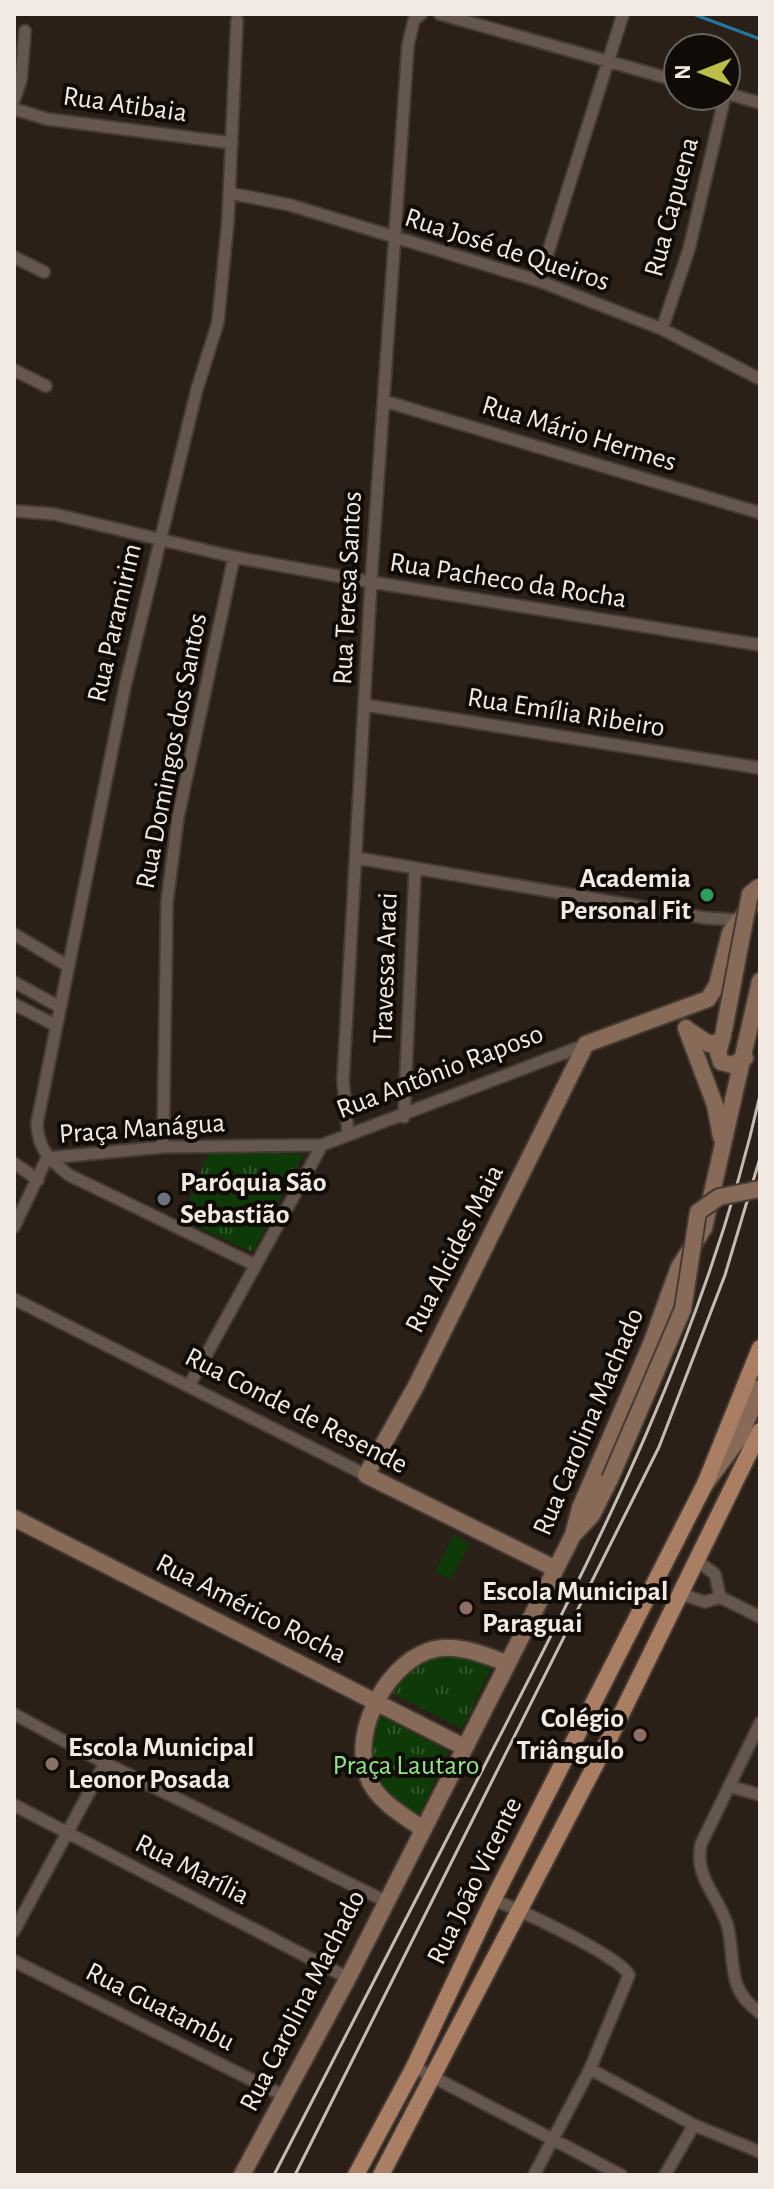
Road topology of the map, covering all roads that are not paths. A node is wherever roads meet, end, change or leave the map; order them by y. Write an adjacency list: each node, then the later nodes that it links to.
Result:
1 (421, 14): 13 (street, Rua Teresa Santos)
2 (440, 14): 6 (street)
3 (623, 14): 6 (street)
4 (237, 20): 11 (street, Rua Paramirim)
5 (25, 31): 8 (street)
6 (610, 63): 7 (street); 16 (street)
7 (662, 77)
8 (14, 100)
9 (14, 109): 11 (street, Rua Atibaia)
10 (722, 112): 17 (street, Rua Capuena)
11 (232, 143): 12 (street, Rua Paramirim)
12 (229, 193): 13 (street, Rua José de Queiros); 24 (street, Rua Paramirim)
13 (396, 238): 16 (street, Rua José de Queiros); 21 (street, Rua Teresa Santos)
14 (14, 257): 15 (street)
15 (44, 272)
16 (539, 281): 17 (street, Rua José de Queiros)
17 (662, 329): 19 (street, Rua José de Queiros)
18 (14, 370): 20 (street)
19 (760, 379)
20 (46, 386)
21 (384, 401): 23 (street, Rua Mário Hermes); 26 (street, Rua Teresa Santos)
22 (14, 511): 24 (street, Rua Pacheco da Rocha)
23 (760, 513)
24 (159, 540): 25 (street, Rua Pacheco da Rocha); 38 (street, Rua Paramirim)
25 (234, 557): 26 (street, Rua Pacheco da Rocha); 52 (street, Rua Domingos dos Santos)
26 (371, 582): 27 (street, Rua Pacheco da Rocha); 28 (street, Rua Teresa Santos)
27 (760, 645)
28 (365, 705): 29 (street, Rua Emília Ribeiro); 30 (street, Rua Teresa Santos)
29 (760, 768)
30 (357, 858): 31 (street); 50 (street, Rua Teresa Santos)
31 (415, 869): 34 (street); 49 (street, Travessa Araci)
32 (760, 886): 46 (main road, bridge)
33 (760, 893): 35 (main road, Rua Antônio Raposo)
34 (706, 918): 35 (street); 37 (street)
35 (739, 920): 37 (main road, Rua Antônio Raposo)
36 (14, 934): 38 (street)
37 (727, 940): 43 (main road, Rua Antônio Raposo)
38 (66, 965): 42 (street, Rua Paramirim)
39 (760, 981): 48 (main road, Rua Carolina Machado)
40 (14, 982): 42 (street)
41 (14, 1004): 44 (street)
42 (58, 1006): 44 (street, Rua Paramirim)
43 (655, 1021): 45 (main road); 47 (main road, Rua Antônio Raposo)
44 (55, 1025): 54 (street, Rua Paramirim)
45 (686, 1028): 46 (main road); 53 (main road)
46 (722, 1036): 48 (main road)
47 (586, 1044): 49 (street, Rua Antônio Raposo); 65 (main road, Rua Alcides Maia)
48 (745, 1058): 53 (main road, Rua Carolina Machado)
49 (404, 1117): 50 (street, Rua Antônio Raposo)
50 (348, 1134): 51 (street, Rua Antônio Raposo)
51 (322, 1145): 52 (street, Praça Manágua); 59 (street, Rua Antônio Raposo)
52 (163, 1147): 54 (street, Praça Manágua)
53 (722, 1150): 68 (main road, Rua Carolina Machado)
54 (47, 1158): 56 (street); 59 (street, Praça Manágua)
55 (14, 1163): 56 (street)
56 (38, 1180): 58 (street)
57 (760, 1189): 68 (main road, bridge)
58 (14, 1227)
59 (255, 1265): 62 (street, Rua Antônio Raposo)
60 (14, 1299): 62 (street, Rua Conde de Resende)
61 (760, 1348): 66 (main road, Rua João Vicente)
62 (189, 1386): 65 (street, Rua Conde de Resende)
63 (760, 1388): 66 (main road)
64 (760, 1431): 69 (main road, Rua João Vicente)
65 (366, 1475): 70 (main road, Rua Conde de Resende)
66 (705, 1484): 86 (main road, Rua João Vicente)
67 (14, 1518): 75 (main road, Rua Américo Rocha)
68 (573, 1535): 70 (main road, Rua Carolina Machado)
69 (697, 1561): 71 (main road, Rua João Vicente); 72 (street)
70 (554, 1568): 74 (main road, Rua Carolina Machado)
71 (681, 1594): 72 (street); 88 (main road, Rua João Vicente)
72 (720, 1597): 73 (street)
73 (760, 1617)
74 (506, 1663): 75 (main road); 78 (main road, Rua Carolina Machado)
75 (377, 1702): 78 (main road, Rua Américo Rocha); 84 (main road)
76 (14, 1714): 79 (street)
77 (760, 1723): 80 (street)
78 (464, 1747): 84 (main road, Rua Carolina Machado)
79 (105, 1763): 85 (street); 87 (street)
80 (729, 1786): 81 (street); 92 (street)
81 (756, 1795): 83 (street)
82 (14, 1805): 85 (street, Rua Marília)
83 (760, 1805)
84 (421, 1828): 87 (main road, Rua Carolina Machado)
85 (68, 1832): 89 (street); 91 (street, Rua Marília)
86 (493, 1900): 88 (street); 93 (main road, Rua João Vicente)
87 (385, 1901): 91 (main road, Rua Carolina Machado)
88 (521, 1910): 94 (street); 95 (main road, Rua João Vicente)
89 (14, 1931)
90 (14, 1961): 96 (street, Rua Guatambu)
91 (348, 1978): 96 (main road, Rua Carolina Machado)
92 (760, 2013)
93 (414, 2067): 95 (street); 101 (main road, Rua João Vicente)
94 (590, 2069): 97 (street); 98 (street)
95 (431, 2075): 98 (street); 102 (main road, Rua João Vicente)
96 (284, 2096): 100 (main road, Rua Carolina Machado)
97 (694, 2125): 99 (street); 105 (street)
98 (553, 2141): 103 (street); 104 (street)
99 (760, 2152)
100 (242, 2175)
101 (356, 2175)
102 (381, 2175)
103 (534, 2175)
104 (621, 2175)
105 (665, 2175)

